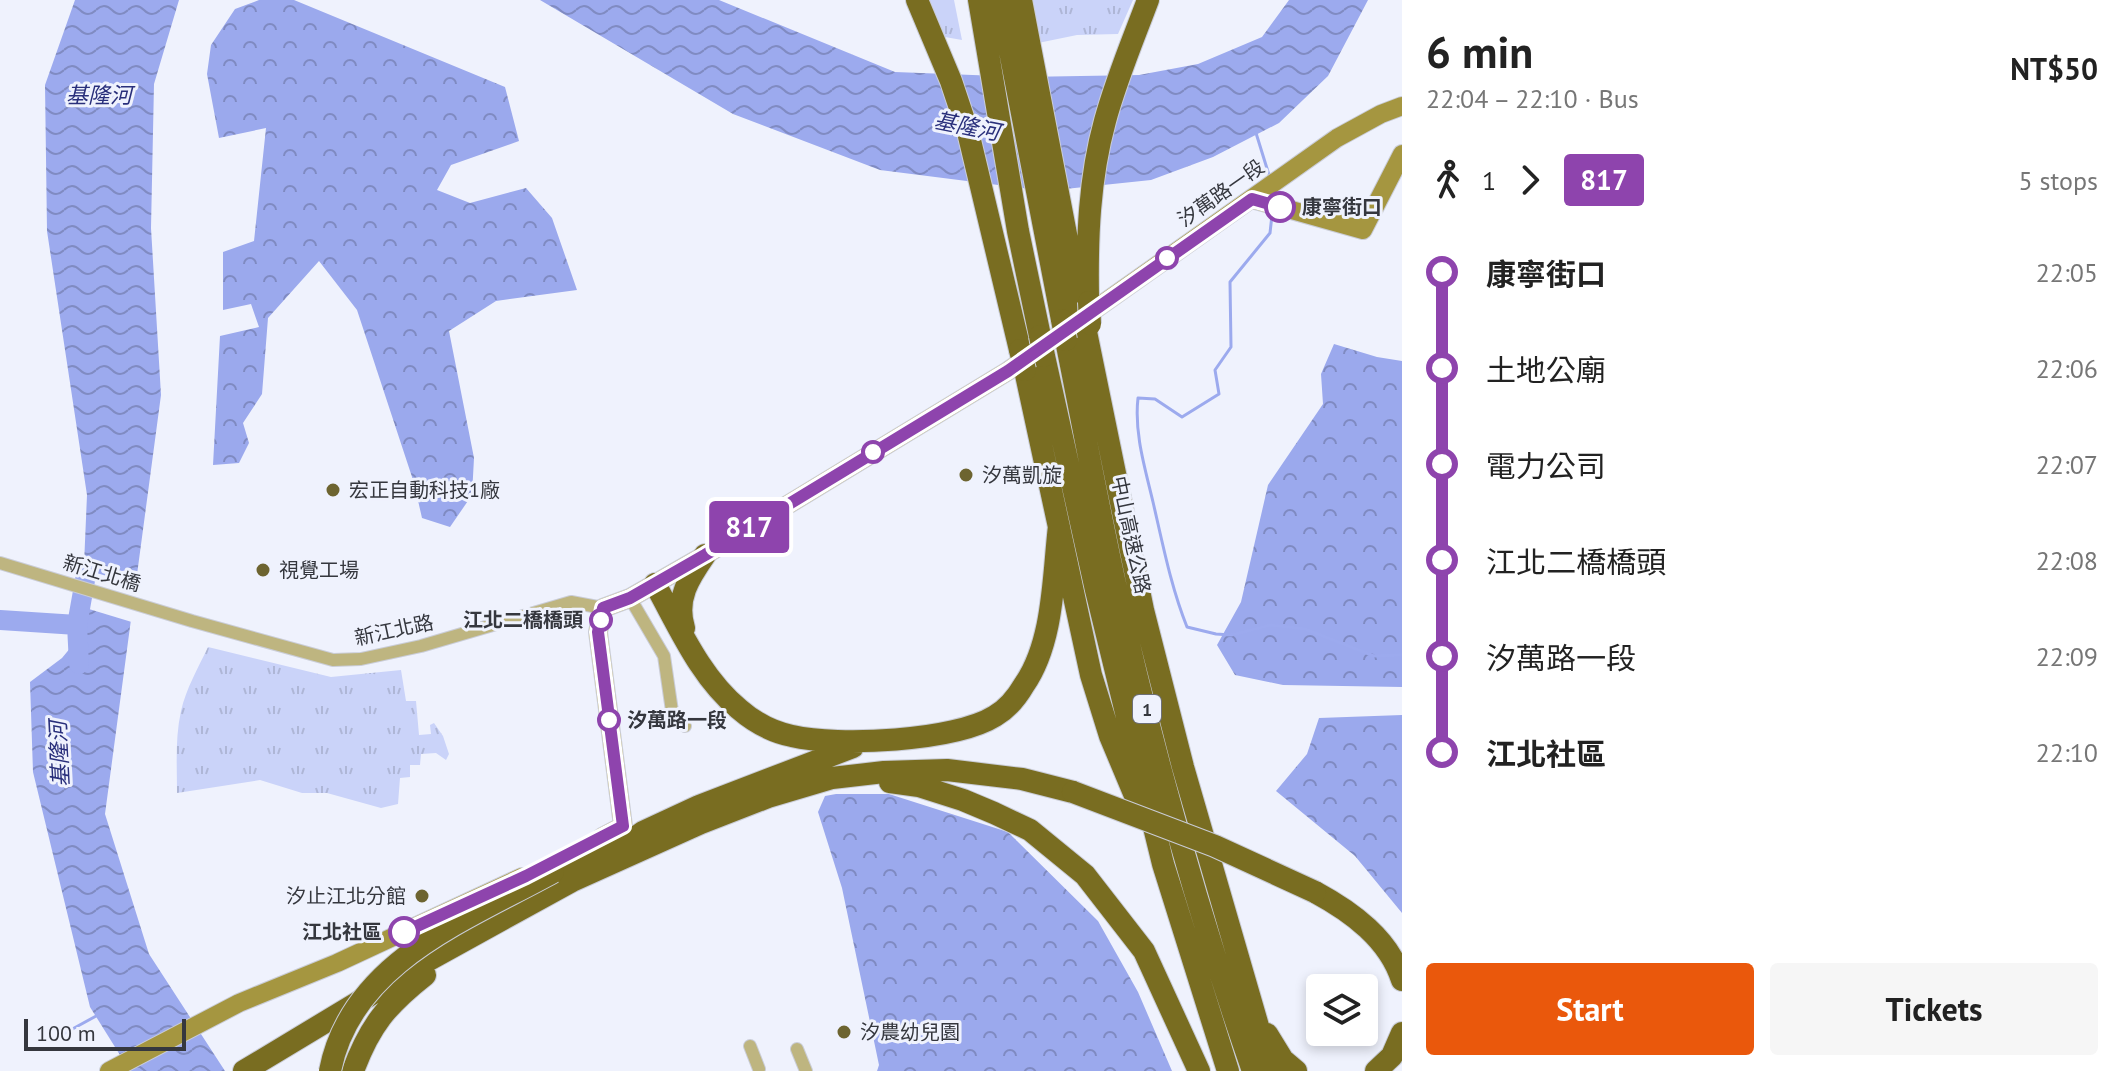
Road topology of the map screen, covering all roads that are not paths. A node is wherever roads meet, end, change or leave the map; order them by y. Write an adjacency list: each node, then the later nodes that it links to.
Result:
1 (917, 0): 12 (highway)
2 (965, 0): 7 (highway)
3 (979, 0): 7 (highway)
4 (1000, 0): 7 (highway)
5 (1021, 0): 7 (highway)
6 (1151, 3): 11 (highway)
7 (1001, 51): 11 (highway); 23 (highway, 1)
8 (1402, 106): 10 (street, 汐萬路一段)
9 (1402, 154): 10 (street)
10 (1252, 199): 13 (street, 汐萬路一段)
11 (1079, 320): 29 (highway); 41 (highway, 中山高速公路 / 1)
12 (1059, 526): 21 (highway); 23 (highway)
13 (705, 555): 15 (street, 汐萬路一段); 19 (highway)
14 (0, 563): 18 (street, 新江北橋)
15 (655, 584): 16 (street, 汐萬路一段); 19 (highway)
16 (630, 598): 17 (street, 汐萬路一段); 20 (street)
17 (603, 608): 18 (street, 新江北路); 34 (street)
18 (192, 621)
19 (689, 645): 21 (highway)
20 (685, 726)
21 (869, 741): 22 (highway)
22 (801, 778): 24 (highway); 24 (highway); 25 (highway, bridge); 39 (highway)
23 (1163, 864): 40 (highway, 1)
24 (562, 877): 26 (highway); 36 (highway, bridge)
25 (1316, 886): 27 (highway); 28 (highway)
26 (471, 937): 35 (highway); 37 (highway)
27 (1402, 947)
28 (1402, 980)
29 (1244, 983): 42 (highway); 43 (highway)
30 (1402, 1033): 44 (highway)
31 (750, 1046): 33 (street)
32 (797, 1049): 38 (street)
33 (759, 1069)
34 (109, 1071)
35 (244, 1071)
36 (330, 1071)
37 (353, 1071)
38 (806, 1071)
39 (1199, 1071)
40 (1228, 1071)
41 (1253, 1071)
42 (1271, 1071)
43 (1296, 1071)
44 (1376, 1071)

